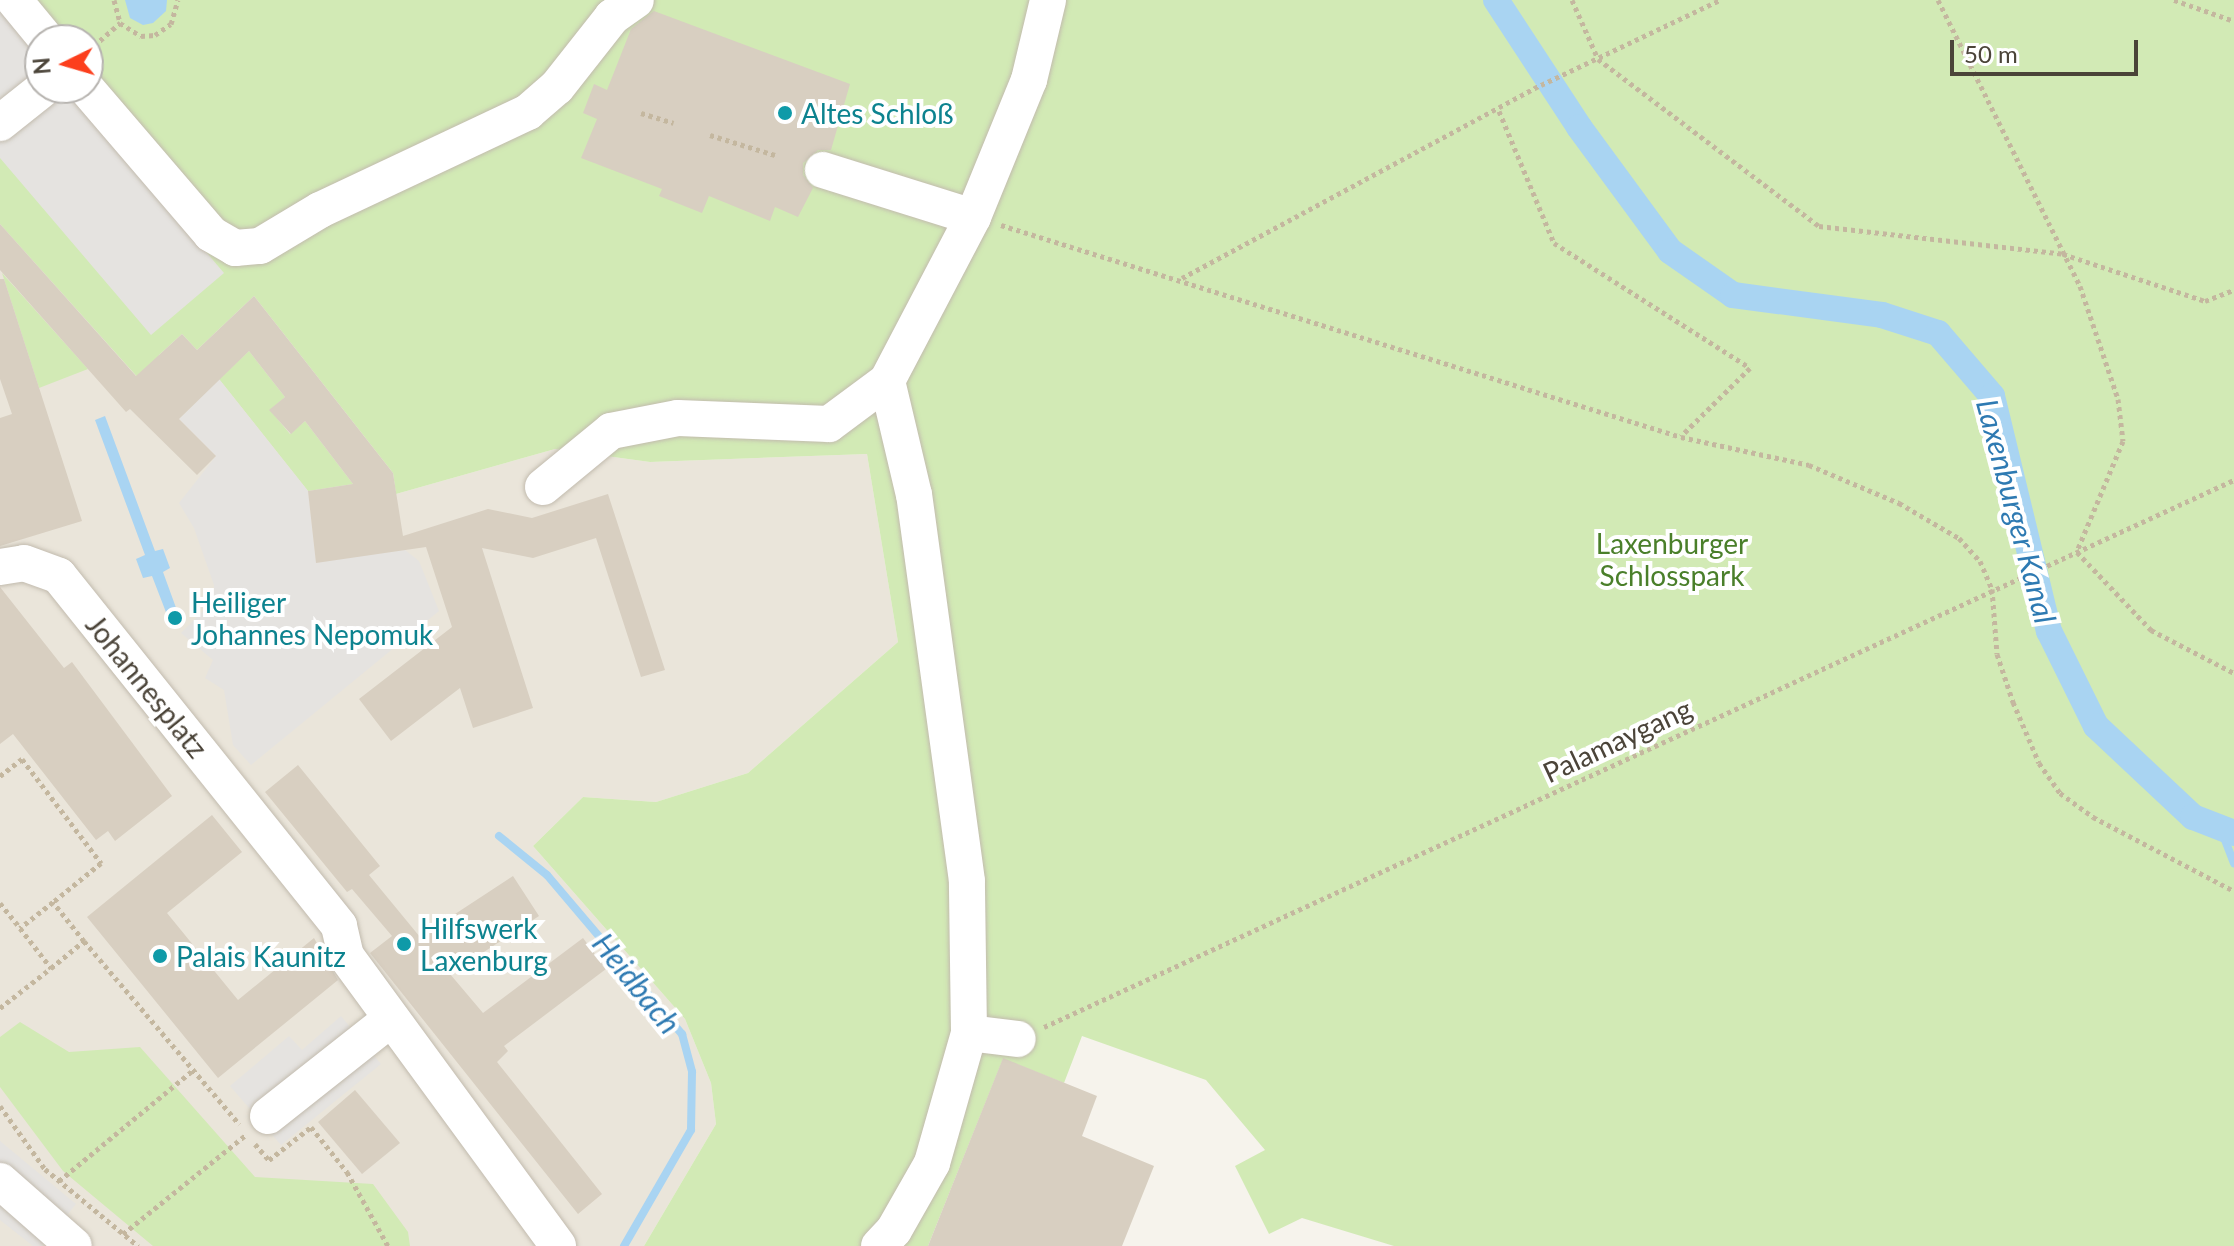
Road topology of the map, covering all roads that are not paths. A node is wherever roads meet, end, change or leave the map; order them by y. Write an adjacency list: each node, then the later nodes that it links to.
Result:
1 (14, 0): 4 (street)
2 (636, 0): 6 (street)
3 (1048, 0): 9 (street)
4 (34, 24)
5 (24, 104): 7 (street)
6 (100, 104)
7 (0, 123)
8 (823, 170): 9 (street)
9 (973, 217): 10 (street)
10 (887, 381): 11 (street); 14 (street)
11 (543, 487)
12 (0, 567): 13 (street, Johannesplatz)
13 (391, 1019): 16 (street); 19 (street, Johannesplatz)
14 (969, 1033): 15 (street); 20 (street)
15 (1018, 1039)
16 (258, 1125)
17 (0, 1181): 18 (street)
18 (74, 1246)
19 (558, 1246)
20 (879, 1246)

